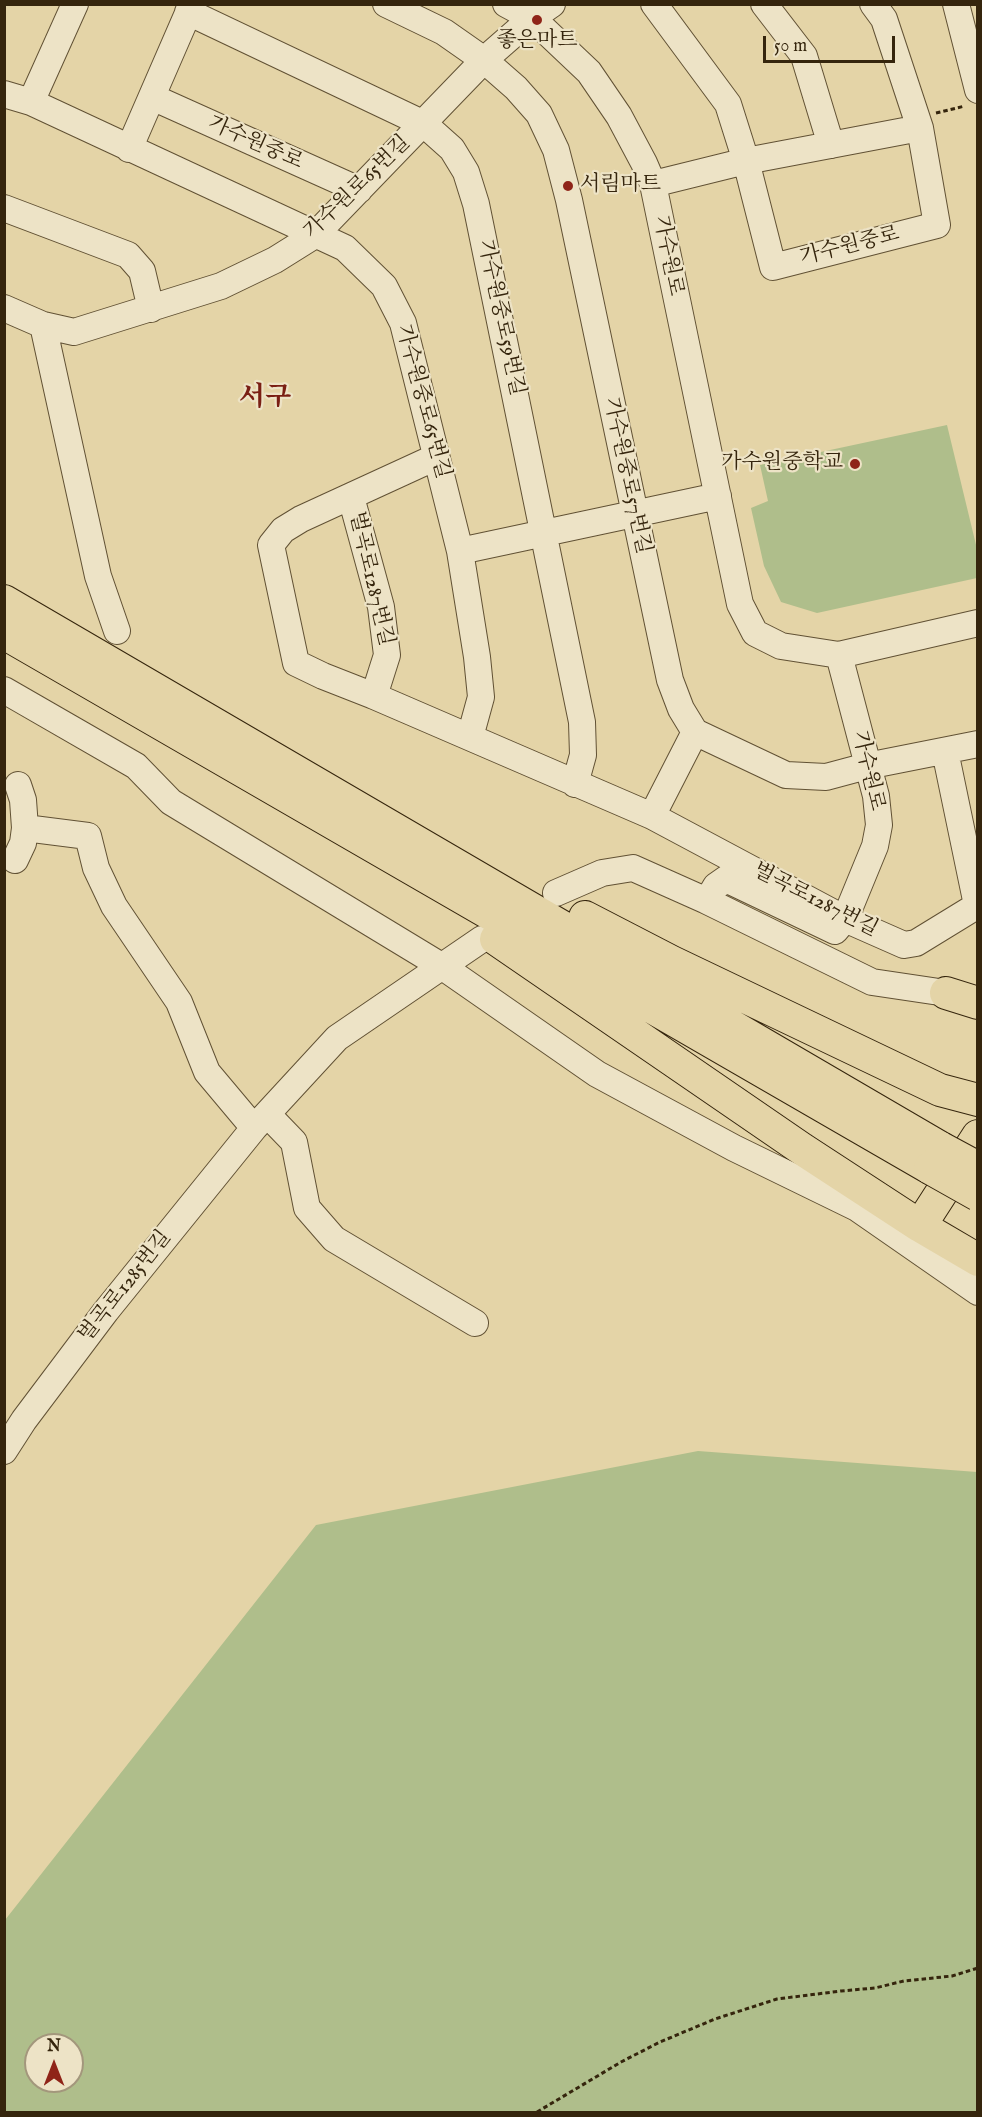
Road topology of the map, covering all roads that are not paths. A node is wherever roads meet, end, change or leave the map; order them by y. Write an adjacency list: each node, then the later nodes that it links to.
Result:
1 (75, 4): 14 (street)
2 (386, 4): 10 (street, 가수원중로57번길)
3 (506, 4): 9 (street, 가수원로)
4 (654, 4): 19 (street)
5 (764, 4): 17 (street)
6 (873, 4): 15 (street, 가수원중로)
7 (956, 4): 13 (street)
8 (190, 8): 12 (street); 16 (street, 가수원중로59번길)
9 (542, 11): 10 (street, 가수원로65번길); 20 (street, 가수원로)
10 (484, 60): 16 (street, 가수원로65번길); 30 (street, 가수원중로57번길)
11 (4, 94): 14 (street)
12 (152, 98): 18 (street); 21 (street, 가수원중로)
13 (973, 98)
14 (32, 102): 18 (street)
15 (919, 122): 17 (street); 19 (street, 가수원중로)
16 (424, 124): 21 (street, 가수원로65번길); 31 (street, 가수원중로59번길)
17 (831, 144): 19 (street)
18 (129, 149): 23 (street, 가수원중로65번길)
19 (746, 161): 20 (street)
20 (653, 184): 28 (street, 가수원로)
21 (359, 190): 23 (street, 가수원로65번길)
22 (4, 208): 25 (street)
23 (315, 234): 25 (street, 가수원로65번길); 27 (street, 가수원중로65번길)
24 (4, 308): 26 (street, 가수원로65번길)
25 (151, 309): 26 (street, 가수원로65번길)
26 (43, 324): 35 (street)
27 (436, 457): 29 (street, 벌곡로1287번길); 32 (street, 가수원중로65번길)
28 (718, 496): 30 (street); 37 (street, 가수원로)
29 (351, 497): 39 (street, 벌곡로1287번길); 39 (street, 벌곡로1287번길)
30 (634, 514): 31 (street); 40 (street, 가수원중로57번길)
31 (544, 533): 32 (street); 45 (street, 가수원중로59번길)
32 (460, 551): 41 (street, 가수원중로65번길)
33 (4, 601): 49 (main road)
34 (978, 624): 37 (street, 가수원로)
35 (117, 631)
36 (4, 633): 50 (main road)
37 (839, 655): 44 (street, 가수원로)
38 (4, 690): 57 (street)
39 (374, 696): 41 (street, 벌곡로1287번길)
40 (695, 732): 44 (street); 47 (street)
41 (470, 737): 45 (street, 벌곡로1287번길)
42 (978, 744): 43 (street)
43 (945, 752): 44 (street); 54 (street, 벌곡로1287번길)
44 (867, 766): 55 (street, 가수원로)
45 (575, 784): 47 (street, 벌곡로1287번길)
46 (18, 785): 48 (street)
47 (652, 816): 55 (street, 벌곡로1287번길)
48 (25, 828): 51 (street); 62 (street)
49 (420, 844): 61 (main road); 64 (main road)
50 (389, 855): 64 (main road); 67 (main road)
51 (15, 860)
52 (556, 893): 53 (street)
53 (707, 900): 55 (street); 59 (street)
54 (977, 906): 55 (street, 벌곡로1287번길)
55 (845, 919)
56 (482, 939): 57 (street, 벌곡로1285번길)
57 (443, 967): 62 (street, 벌곡로1285번길); 69 (street)
58 (978, 988): 59 (main road)
59 (946, 993): 60 (main road)
60 (978, 1003)
61 (978, 1100)
62 (261, 1121): 70 (street); 71 (street, 벌곡로1285번길)
63 (978, 1136): 67 (main road)
64 (936, 1158): 65 (main road, bridge); 66 (main road, bridge)
65 (978, 1168)
66 (978, 1195)
67 (920, 1226): 68 (main road)
68 (978, 1260)
69 (978, 1292)
70 (475, 1323)
71 (4, 1451)

